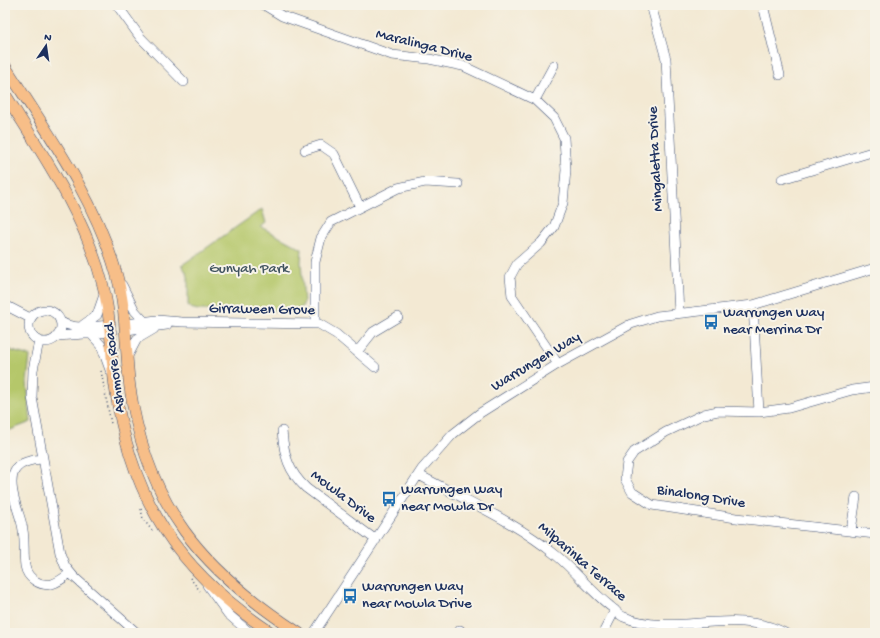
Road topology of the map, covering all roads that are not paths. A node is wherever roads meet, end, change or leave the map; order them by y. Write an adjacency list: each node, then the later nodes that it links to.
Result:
1 (264, 5): 10 (street, Maralinga Drive)
2 (651, 5): 21 (street, Mingaletta Drive)
3 (763, 5): 7 (street)
4 (119, 6): 8 (street)
5 (554, 65): 10 (street)
6 (5, 66): 17 (main road, Ashmore Road)
7 (780, 75)
8 (184, 82)
9 (5, 94): 18 (main road, Ashmore Road)
10 (535, 100): 37 (street, Maralinga Drive)
11 (305, 150): 15 (street)
12 (875, 151): 13 (street)
13 (782, 178)
14 (458, 184): 15 (street)
15 (360, 207): 27 (street)
16 (875, 268): 19 (street, Warrungen Way)
17 (116, 275): 25 (street); 30 (main road, Ashmore Road)
18 (105, 292): 29 (street); 31 (main road, Ashmore Road)
19 (753, 304): 21 (street, Warrungen Way); 41 (street)
20 (5, 305): 23 (street)
21 (679, 314): 37 (street, Warrungen Way)
22 (398, 317): 35 (street)
23 (30, 318): 24 (street); 34 (street)
24 (60, 321): 29 (street); 33 (street)
25 (145, 322): 26 (street, Girraween Grove); 30 (street, Girraween Grove)
26 (182, 322): 27 (street, Girraween Grove); 28 (street, Girraween Grove)
27 (316, 323): 35 (street, Girraween Grove)
28 (166, 325): 30 (street, Girraween Grove); 36 (street)
29 (80, 326): 31 (street)
30 (126, 327): 31 (main road); 36 (main road, Ashmore Road)
31 (111, 328): 32 (street); 39 (main road, Ashmore Road)
32 (91, 334): 33 (street); 39 (street)
33 (57, 336): 34 (street)
34 (39, 341): 43 (street)
35 (357, 352): 38 (street, Girraween Grove)
36 (128, 356): 55 (main road, Ashmore Road)
37 (558, 364): 44 (street, Warrungen Way)
38 (375, 367)
39 (115, 382): 50 (main road, Ashmore Road)
40 (875, 387): 41 (street, Binalong Drive)
41 (759, 412): 46 (street, Binalong Drive)
42 (282, 431): 48 (street, Mowla Drive)
43 (42, 459): 49 (street); 49 (street)
44 (418, 475): 48 (street, Warrungen Way); 51 (street, Milparinka Terrace)
45 (856, 497): 46 (street)
46 (851, 531): 47 (street, Binalong Drive)
47 (875, 534)
48 (376, 540): 56 (street, Warrungen Way)
49 (70, 573): 52 (street)
50 (200, 576): 53 (street); 54 (main road, Ashmore Road)
51 (615, 610): 57 (street); 58 (street, Milparinka Terrace)
52 (137, 633)
53 (250, 633)
54 (272, 633)
55 (299, 633)
56 (314, 633)
57 (603, 633)
58 (785, 633)

